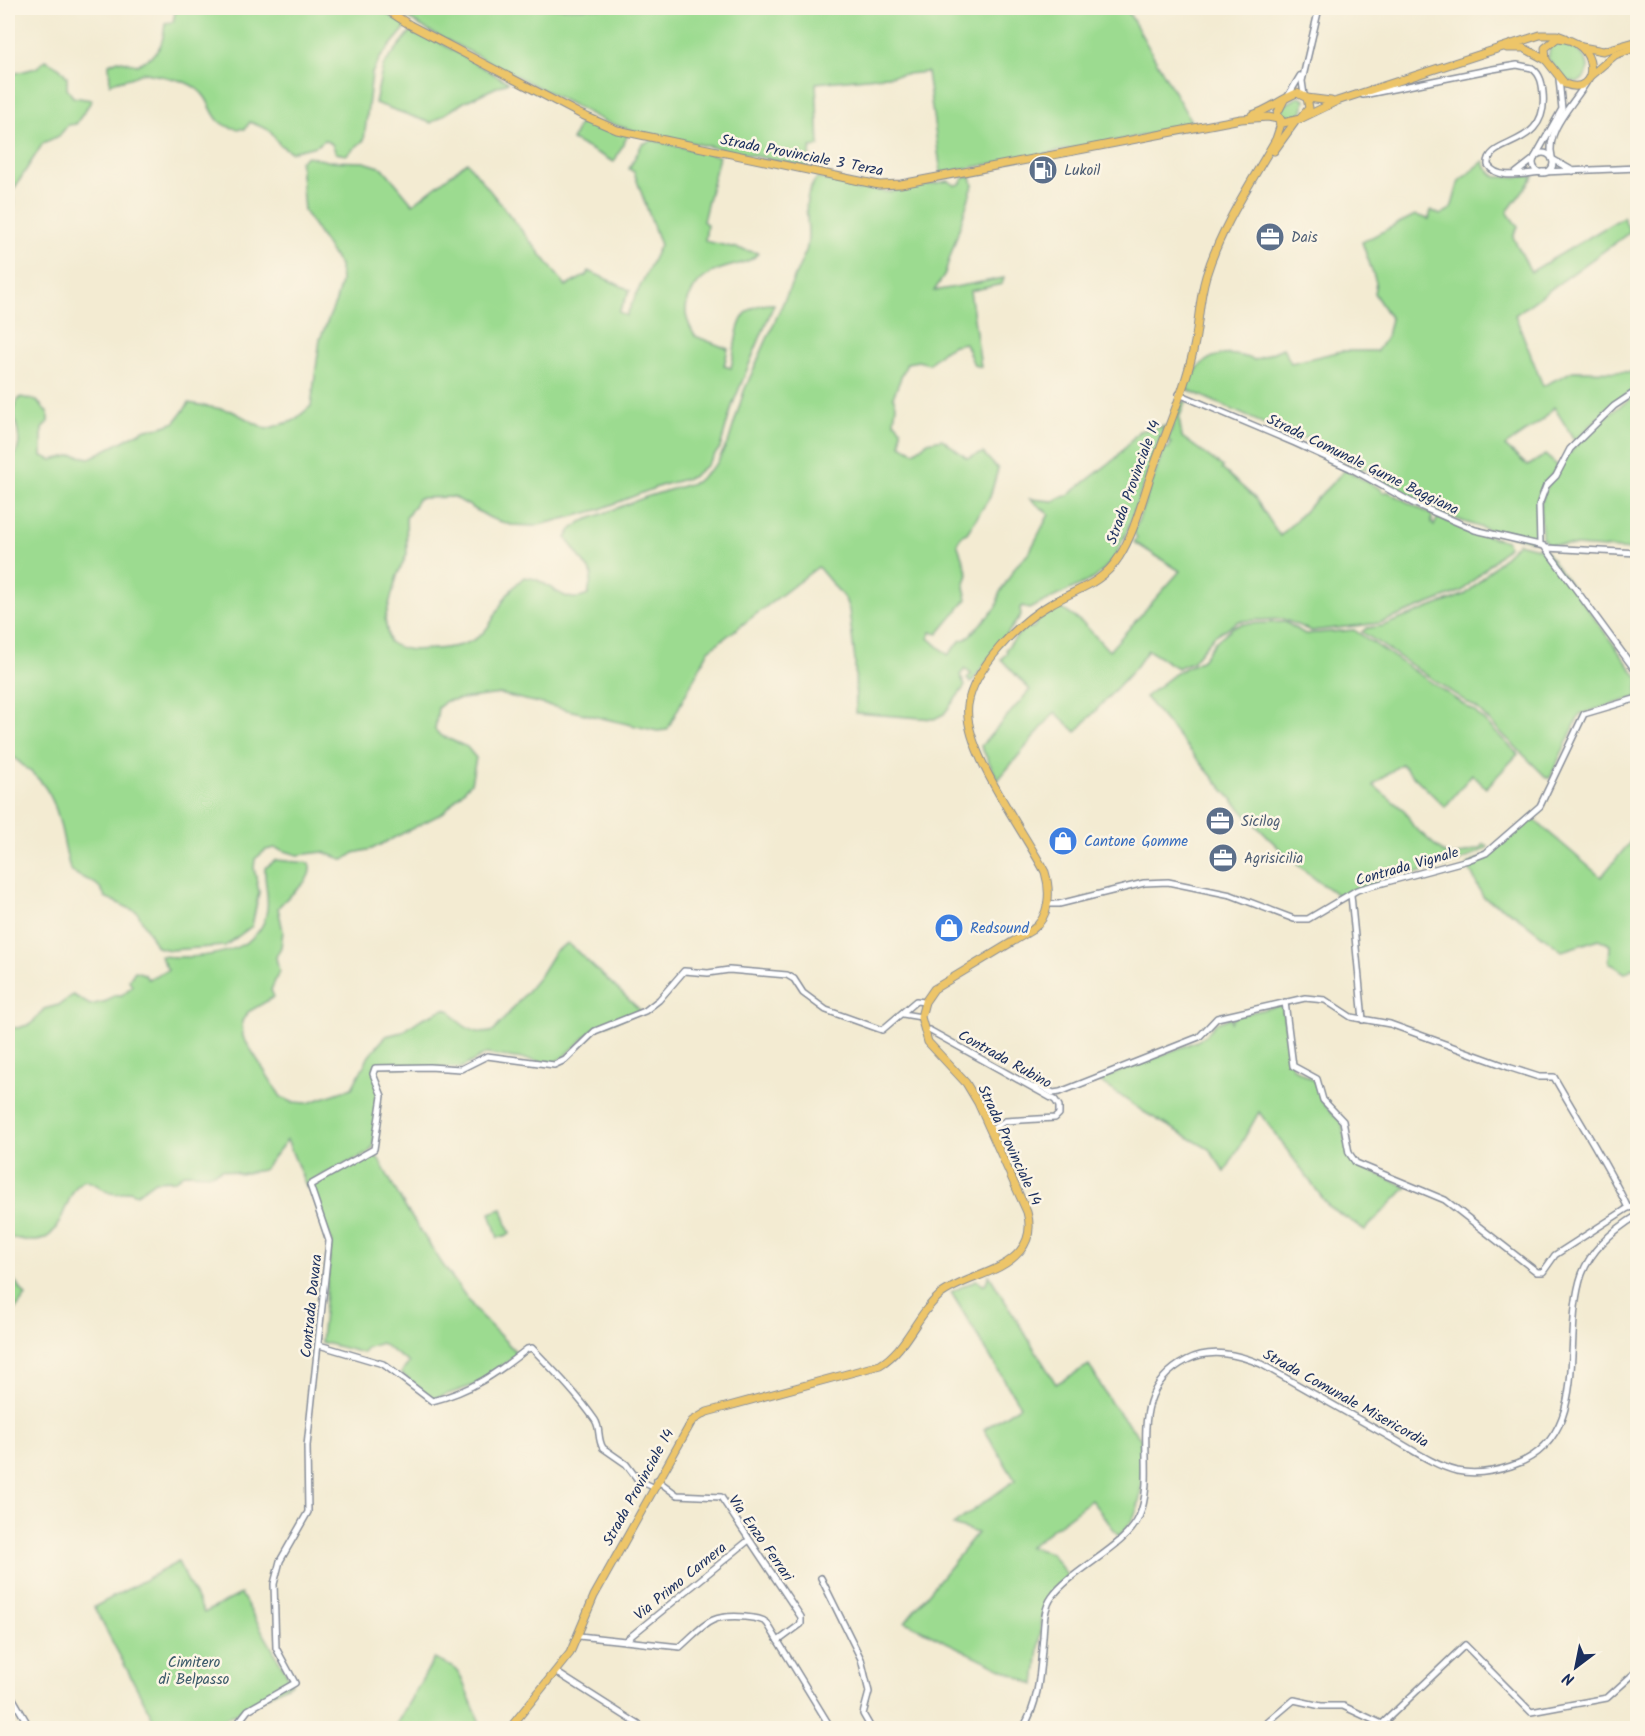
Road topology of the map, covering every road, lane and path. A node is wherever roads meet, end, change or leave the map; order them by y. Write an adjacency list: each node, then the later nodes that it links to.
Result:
1 (384, 8): 16 (main road, Strada Provinciale 3 Terza)
2 (1319, 8): 9 (street)
3 (1565, 39): 5 (main road); 7 (main road); 8 (main road)
4 (1638, 41): 5 (main road)
5 (1582, 47): 10 (main road)
6 (1638, 47): 10 (main road)
7 (1499, 48): 8 (main road); 13 (main road)
8 (1546, 60): 11 (main road)
9 (1305, 66): 12 (street); 14 (street)
10 (1589, 78): 11 (main road); 20 (street)
11 (1559, 79): 19 (street)
12 (1305, 96): 14 (main road); 15 (main road); 18 (main road)
13 (1346, 98): 15 (main road); 24 (street)
14 (1286, 99): 16 (main road); 17 (main road)
15 (1336, 101): 18 (main road)
16 (1241, 119): 17 (main road)
17 (1279, 120): 18 (main road); 25 (main road)
18 (1298, 120): 25 (main road)
19 (1535, 158): 20 (street); 23 (street); 24 (street)
20 (1552, 158): 22 (street); 23 (street)
21 (1638, 168): 22 (street)
22 (1577, 171): 23 (street)
23 (1542, 172): 24 (street)
24 (1515, 174)
25 (1250, 185): 27 (main road, Strada Provinciale 14)
26 (1638, 390): 28 (street)
27 (1179, 394): 28 (street, Strada Comunale Gurne Baggiana); 34 (main road, Strada Provinciale 14)
28 (1540, 544): 29 (street)
29 (1546, 548): 30 (street); 31 (street)
30 (1638, 553)
31 (1638, 674)
32 (1638, 698): 33 (street, Contrada Vignale)
33 (1351, 895): 34 (street, Contrada Vignale); 39 (street)
34 (1047, 904): 35 (main road)
35 (925, 1002): 37 (street, Contrada Davara); 38 (main road)
36 (1285, 1002): 39 (street); 41 (street); 44 (street)
37 (903, 1014): 38 (street); 46 (street, Contrada Davara)
38 (921, 1017): 42 (main road, Strada Provinciale 14)
39 (1363, 1020): 44 (street)
40 (929, 1030): 41 (street, Contrada Rubino)
41 (1034, 1088): 42 (street, Contrada Rubino)
42 (991, 1130): 47 (main road, Strada Provinciale 14)
43 (1638, 1206): 44 (street)
44 (1628, 1208)
45 (1638, 1215): 63 (street, Strada Comunale Misericordia)
46 (319, 1345): 48 (street); 58 (street, Contrada Davara)
47 (657, 1480): 48 (main road, Strada Provinciale 14); 49 (street, Via Enzo Ferrari)
48 (653, 1487): 51 (main road, Strada Provinciale 14)
49 (749, 1540): 52 (street, Via Primo Carnera); 53 (street, Via Enzo Ferrari)
50 (821, 1578): 62 (street)
51 (579, 1636): 52 (street); 55 (main road, Strada Provinciale 14)
52 (625, 1641): 53 (street)
53 (778, 1641): 61 (street)
54 (1638, 1670): 64 (street)
55 (556, 1672): 59 (main road, Strada Provinciale 14); 60 (street)
56 (8, 1690): 57 (street)
57 (30, 1728)
58 (234, 1728)
59 (510, 1728)
60 (644, 1728)
61 (831, 1728)
62 (872, 1728)
63 (1023, 1728)
64 (1261, 1728)

